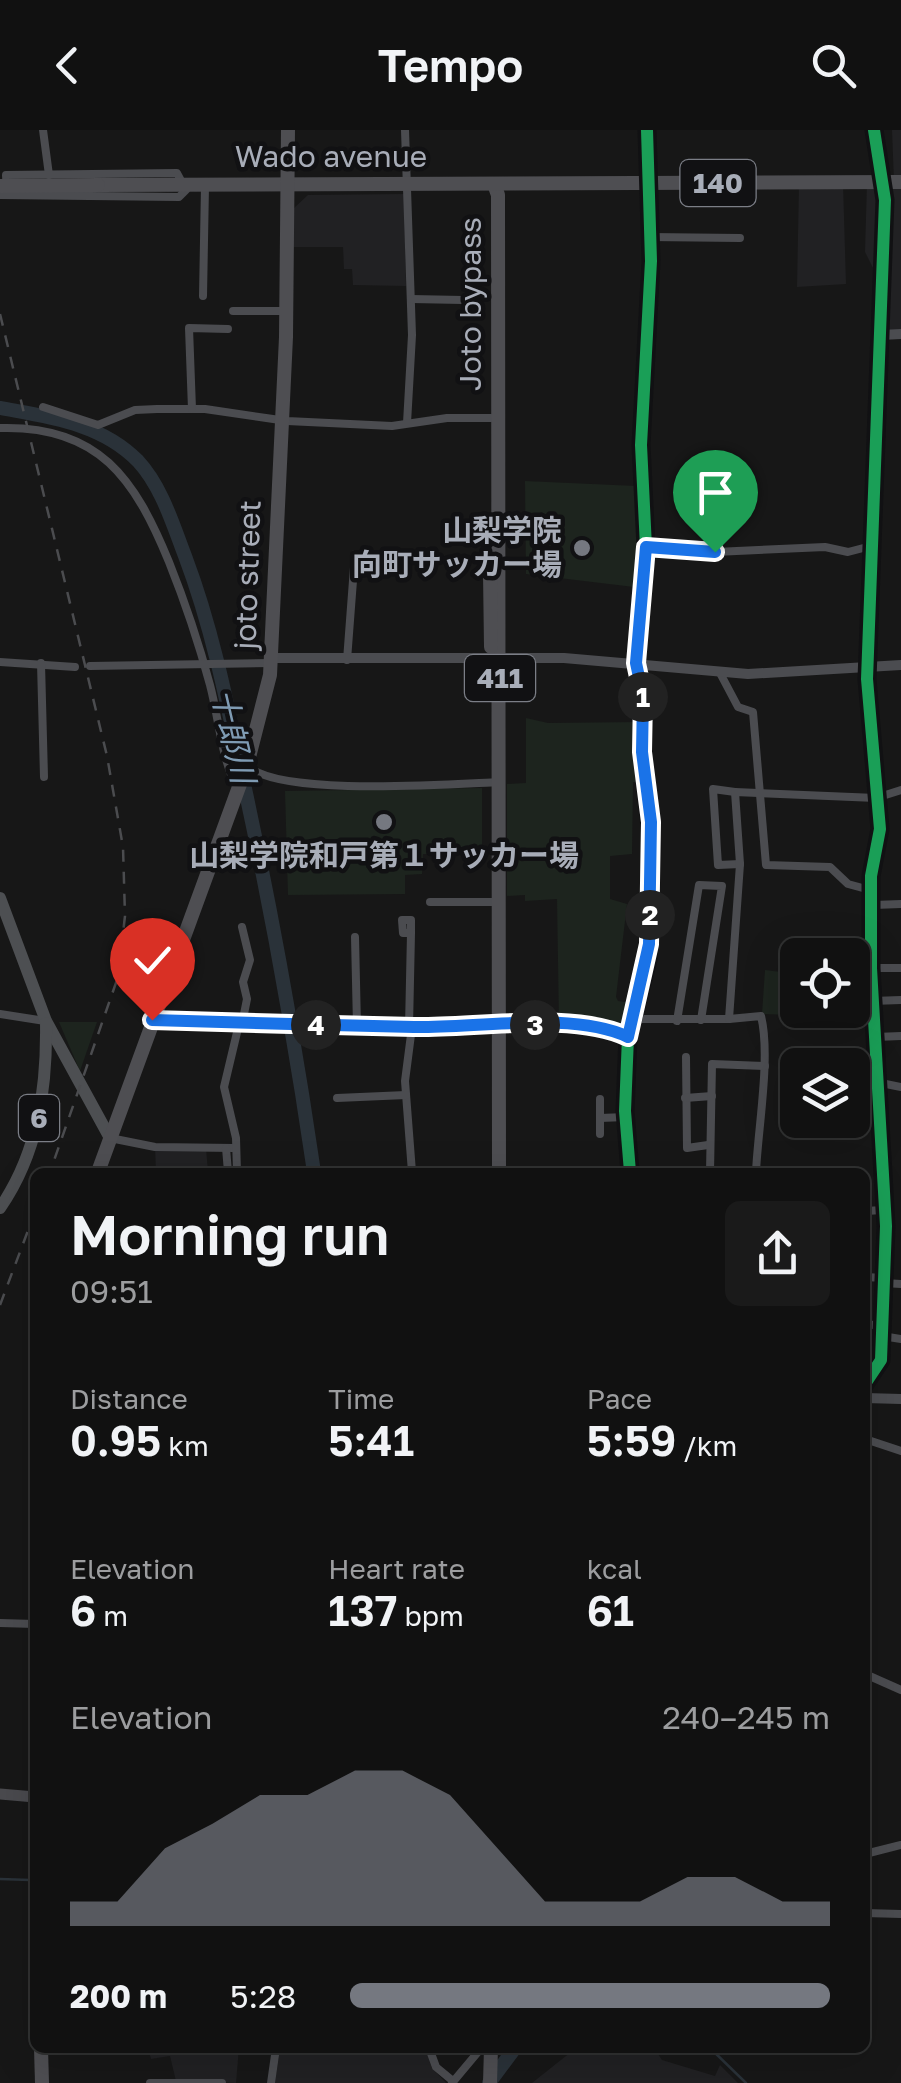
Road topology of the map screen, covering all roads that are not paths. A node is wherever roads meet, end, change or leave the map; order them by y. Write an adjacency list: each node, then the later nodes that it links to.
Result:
1 (43, 130): 6 (street)
2 (288, 130): 7 (highway, joto street)
3 (405, 130): 14 (street)
4 (646, 130): 10 (street)
5 (874, 130): 8 (street)
6 (49, 175): 11 (street); 15 (street)
7 (288, 182): 12 (highway, Wado avenue / 140); 14 (highway, Wado avenue / 140); 22 (highway, joto street)
8 (883, 182): 9 (highway, Wado avenue / 140); 10 (highway, Wado avenue / 140); 25 (street)
9 (901, 182)
10 (646, 183): 13 (highway, Wado avenue / 140); 16 (street)
11 (185, 184): 12 (highway, Wado avenue / 140); 15 (highway, Wado avenue / 140, bridge); 15 (street)
12 (205, 184): 18 (street)
13 (494, 184): 14 (highway, Wado avenue / 140); 29 (highway, Joto bypass / 411); 37 (highway, Joto bypass / 411)
14 (406, 185): 19 (street)
15 (2, 192)
16 (649, 236): 17 (street); 35 (street)
17 (740, 238)
18 (203, 296)
19 (411, 299): 20 (street); 31 (street)
20 (462, 300)
21 (232, 310): 22 (street)
22 (286, 311): 30 (highway, joto street)
23 (228, 329): 27 (street)
24 (901, 334): 25 (street)
25 (881, 335): 34 (street)
26 (43, 407): 28 (street)
27 (192, 409): 28 (street); 30 (street)
28 (74, 414): 33 (street)
29 (491, 418): 31 (street); 37 (highway, Joto bypass / 411)
30 (282, 420): 31 (street); 38 (highway, joto street)
31 (406, 424)
32 (0, 428): 33 (street)
33 (60, 432): 43 (street)
34 (872, 546): 35 (street); 47 (street)
35 (646, 547): 42 (street)
36 (355, 554): 39 (street)
37 (496, 658): 39 (street); 42 (street); 51 (highway, Joto bypass / 411)
38 (273, 660): 39 (street); 43 (street); 49 (highway, joto street)
39 (347, 660)
40 (0, 662): 41 (street)
41 (41, 663): 46 (street); 50 (street)
42 (636, 663): 48 (street); 74 (street)
43 (204, 664): 45 (street); 52 (street)
44 (901, 665): 47 (street)
45 (90, 666)
46 (75, 667)
47 (870, 668): 48 (street); 56 (street)
48 (720, 672): 55 (street)
49 (248, 765): 51 (street); 52 (highway, joto street)
50 (44, 777)
51 (495, 782): 61 (highway, Joto bypass / 411)
52 (238, 788): 76 (highway, joto street)
53 (901, 790): 56 (street)
54 (735, 792): 55 (street); 57 (street); 57 (street)
55 (758, 792): 56 (street); 58 (street)
56 (876, 798): 58 (street)
57 (740, 864): 65 (street)
58 (870, 890): 63 (street)
59 (0, 898): 78 (main road, 6)
60 (430, 902): 61 (street)
61 (496, 902): 83 (highway, Joto bypass / 411)
62 (901, 904): 63 (street)
63 (874, 905): 69 (street)
64 (719, 906): 65 (street); 77 (street); 79 (street)
65 (738, 907): 75 (street)
66 (242, 928): 80 (street)
67 (411, 933): 82 (street)
68 (356, 938): 81 (street)
69 (871, 968): 70 (street); 72 (street)
70 (901, 968)
71 (901, 1000): 72 (street)
72 (872, 1001): 86 (street)
73 (0, 1014): 78 (street)
74 (634, 1019): 79 (street); 85 (street)
75 (729, 1019): 77 (street); 88 (street)
76 (152, 1020): 80 (street); 99 (highway, joto street)
77 (702, 1020): 79 (street)
78 (46, 1021): 99 (main road, 6); 110 (main road, 6)
79 (676, 1022)
80 (240, 1024): 81 (street); 101 (street)
81 (356, 1026): 82 (street)
82 (411, 1027): 83 (street); 91 (street)
83 (496, 1027): 85 (street); 106 (highway, Joto bypass / 411)
84 (901, 1036): 86 (street)
85 (628, 1037): 97 (street)
86 (876, 1037): 89 (street)
87 (686, 1056): 94 (street)
88 (765, 1066): 92 (street); 109 (street)
89 (876, 1082): 90 (street); 111 (street)
90 (901, 1087)
91 (406, 1095): 93 (street); 105 (street)
92 (712, 1096): 94 (street); 100 (street)
93 (337, 1098)
94 (686, 1098): 100 (street)
95 (600, 1099): 96 (street)
96 (600, 1118): 97 (street); 98 (street)
97 (626, 1118): 107 (street)
98 (600, 1134)
99 (110, 1138): 101 (street); 102 (highway, joto street)
100 (708, 1145): 108 (street)
101 (230, 1148): 103 (street); 104 (street)
102 (99, 1168)
103 (228, 1168)
104 (236, 1168)
105 (412, 1168)
106 (495, 1168)
107 (630, 1168)
108 (710, 1168)
109 (756, 1168)
110 (0, 1208)
111 (883, 1210): 112 (street); 114 (street)
112 (870, 1211)
113 (870, 1277): 114 (street)
114 (884, 1280): 115 (street); 117 (street)
115 (901, 1284)
116 (870, 1326): 117 (street)
117 (882, 1331): 118 (street); 119 (street)
118 (901, 1339)
119 (870, 1378)
120 (870, 1398): 121 (street)
121 (901, 1399)
122 (870, 1442): 123 (street)
123 (901, 1451)
124 (0, 1623): 125 (street)
125 (30, 1624)
126 (870, 1676): 127 (street)
127 (901, 1690)
128 (0, 1794): 129 (main road)
129 (30, 1797)
130 (901, 1845): 131 (street)
131 (870, 1853)
132 (870, 1914): 133 (street)
133 (901, 1914)
134 (41, 2053): 141 (highway)
135 (275, 2053): 144 (street)
136 (431, 2053): 140 (street)
137 (481, 2053): 140 (street)
138 (485, 2053): 145 (highway)
139 (499, 2053): 146 (highway)
140 (452, 2082)
141 (42, 2083)
142 (150, 2083): 143 (street)
143 (222, 2083)
144 (271, 2083)
145 (490, 2083)
146 (499, 2083)

